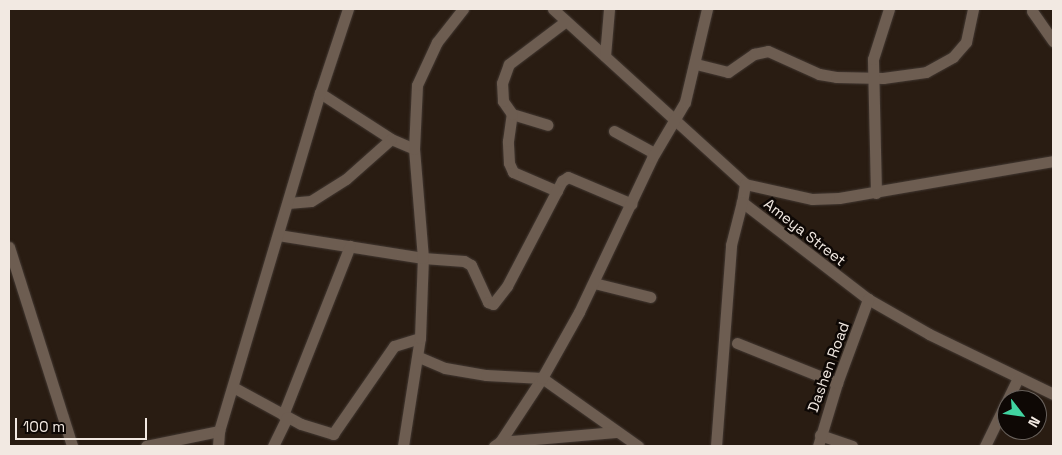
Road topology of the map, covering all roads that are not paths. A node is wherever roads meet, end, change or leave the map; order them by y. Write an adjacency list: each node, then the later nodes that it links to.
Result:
1 (348, 9): 14 (street)
2 (464, 9): 20 (street)
3 (553, 9): 9 (street)
4 (609, 9): 11 (street)
5 (707, 9): 12 (street)
6 (889, 9): 13 (street)
7 (973, 9): 13 (street)
8 (1032, 11): 10 (street)
9 (566, 21): 11 (street); 15 (street)
10 (1053, 41)
11 (605, 56): 16 (street)
12 (696, 64): 13 (street); 16 (street)
13 (874, 78): 25 (street)
14 (320, 92): 19 (street); 27 (street)
15 (512, 114): 17 (street); 24 (street)
16 (674, 121): 21 (street); 23 (street)
17 (548, 125)
18 (614, 131): 21 (street)
19 (391, 139): 20 (street); 27 (street)
20 (414, 149): 32 (street)
21 (654, 153): 28 (street)
22 (1053, 161): 25 (street)
23 (745, 184): 25 (street); 26 (street, Ameya Street)
24 (557, 191): 28 (street); 32 (street)
25 (876, 193)
26 (742, 202): 35 (street, Ameya Street); 55 (street)
27 (288, 203): 29 (street)
28 (632, 204): 33 (street)
29 (278, 235): 30 (street); 42 (street)
30 (350, 246): 32 (street); 44 (street)
31 (9, 247): 49 (street)
32 (423, 258): 36 (street)
33 (594, 283): 34 (street); 39 (street)
34 (650, 297)
35 (868, 299): 40 (street, Ameya Street); 41 (street, Dashen Road)
36 (420, 338): 38 (street); 44 (street)
37 (737, 343): 41 (street)
38 (419, 357): 39 (street); 53 (street)
39 (542, 378): 46 (street); 48 (street)
40 (1018, 378): 43 (street, Ameya Street); 57 (street)
41 (837, 383): 47 (street, Dashen Road)
42 (233, 387): 44 (street); 45 (street)
43 (1053, 394)
44 (285, 416): 52 (street)
45 (219, 431): 50 (street); 51 (street)
46 (616, 432): 48 (street); 54 (street)
47 (819, 440): 56 (street)
48 (497, 444)
49 (72, 446)
50 (146, 446)
51 (218, 446)
52 (273, 446)
53 (403, 446)
54 (638, 446)
55 (716, 446)
56 (852, 446)
57 (985, 446)

